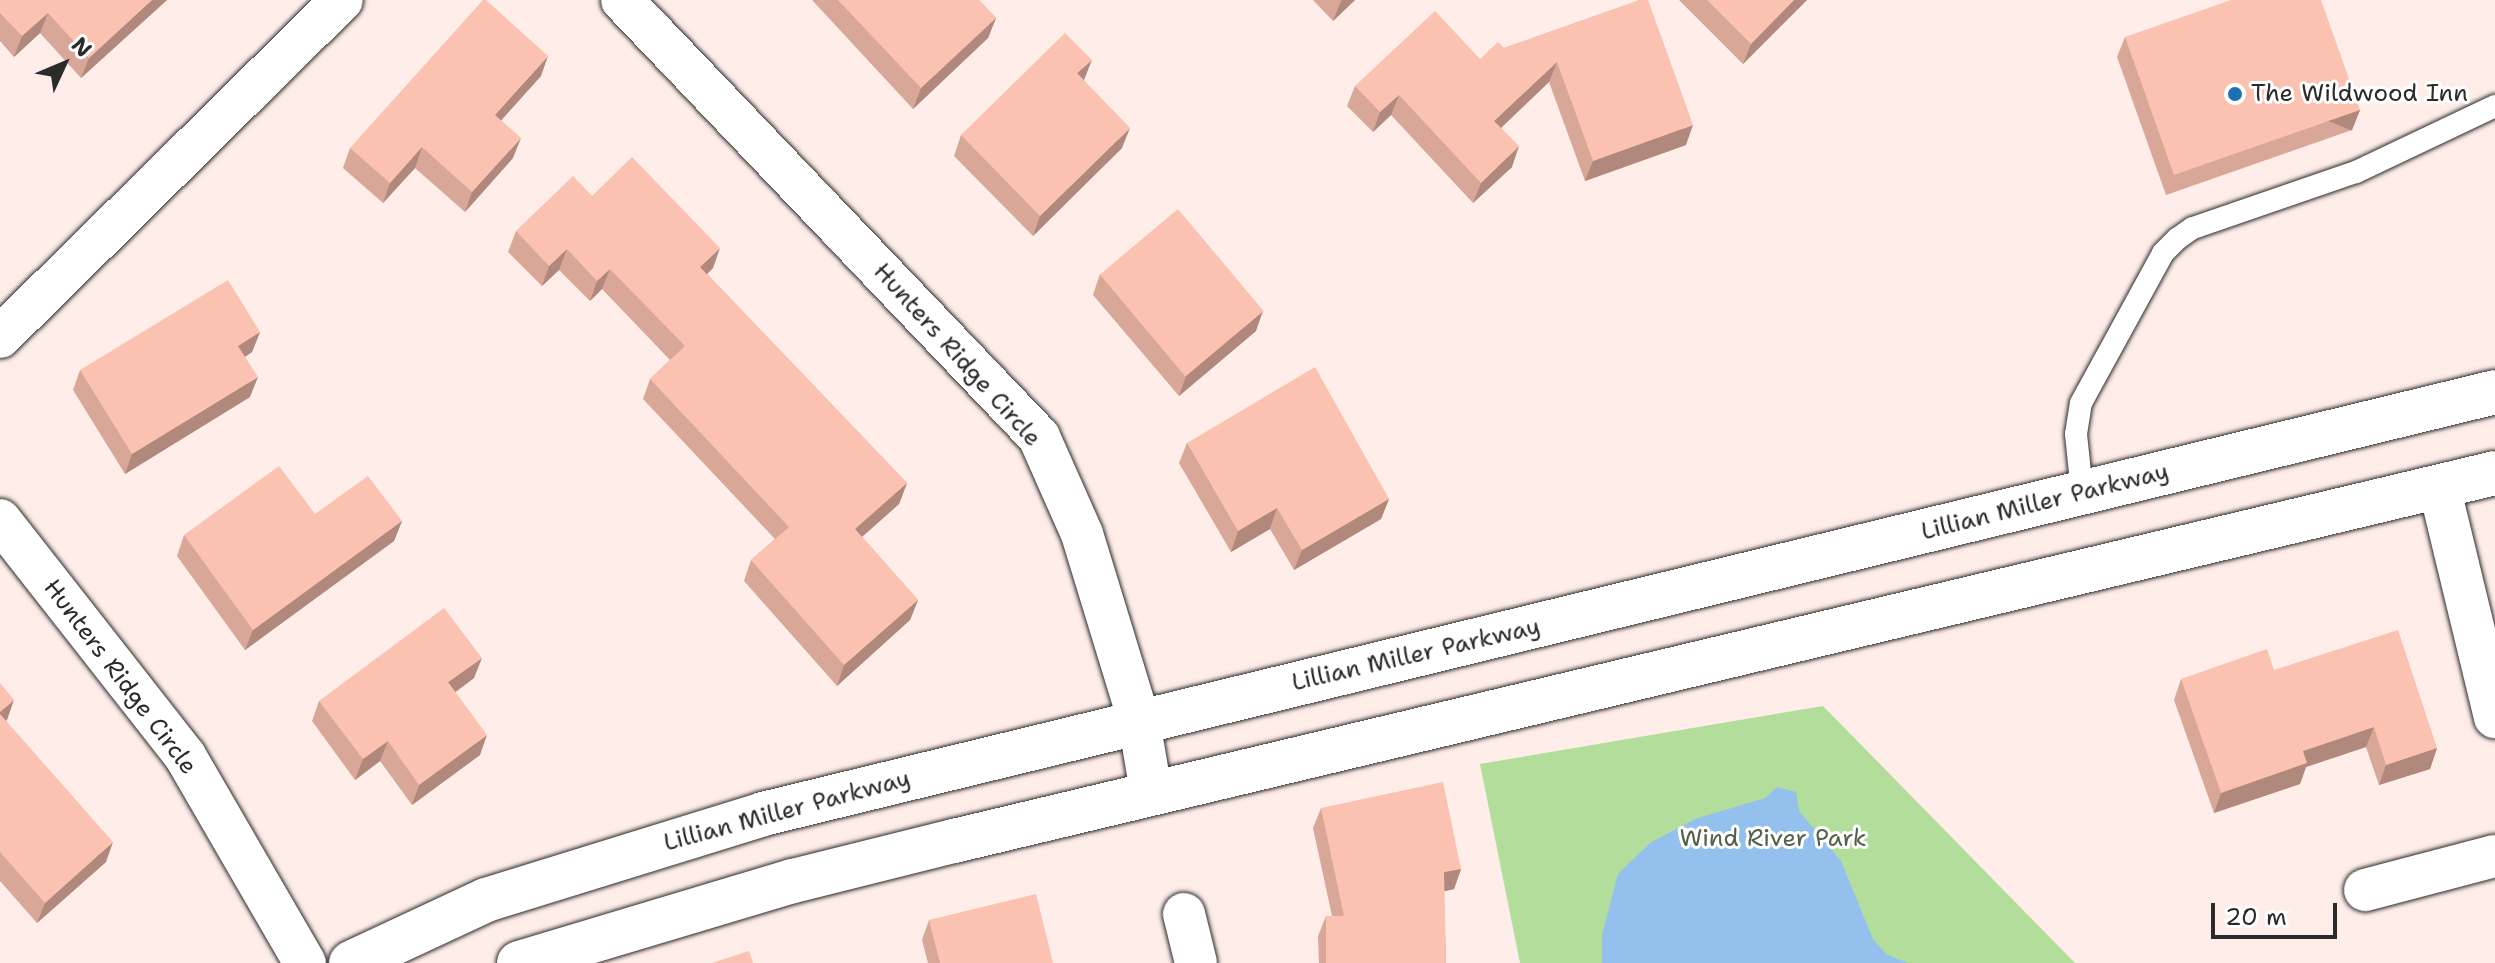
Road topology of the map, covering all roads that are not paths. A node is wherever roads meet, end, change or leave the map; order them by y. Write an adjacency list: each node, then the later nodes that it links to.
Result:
1 (342, 0): 4 (street)
2 (622, 0): 11 (street, Hunters Ridge Circle)
3 (2495, 106): 8 (lane)
4 (0, 337)
5 (2495, 392): 8 (main road, Lillian Miller Parkway)
6 (2495, 473): 7 (main road)
7 (2439, 486): 10 (street); 12 (main road)
8 (2082, 492): 11 (main road, Lillian Miller Parkway)
9 (0, 520): 16 (street, Hunters Ridge Circle)
10 (2495, 717)
11 (1139, 721): 12 (street, Hunters Ridge Circle); 17 (main road, Lillian Miller Parkway)
12 (1151, 792): 18 (main road)
13 (2495, 856): 14 (street)
14 (2365, 890)
15 (1184, 914): 19 (street)
16 (305, 963)
17 (351, 963)
18 (519, 963)
19 (1196, 963)

